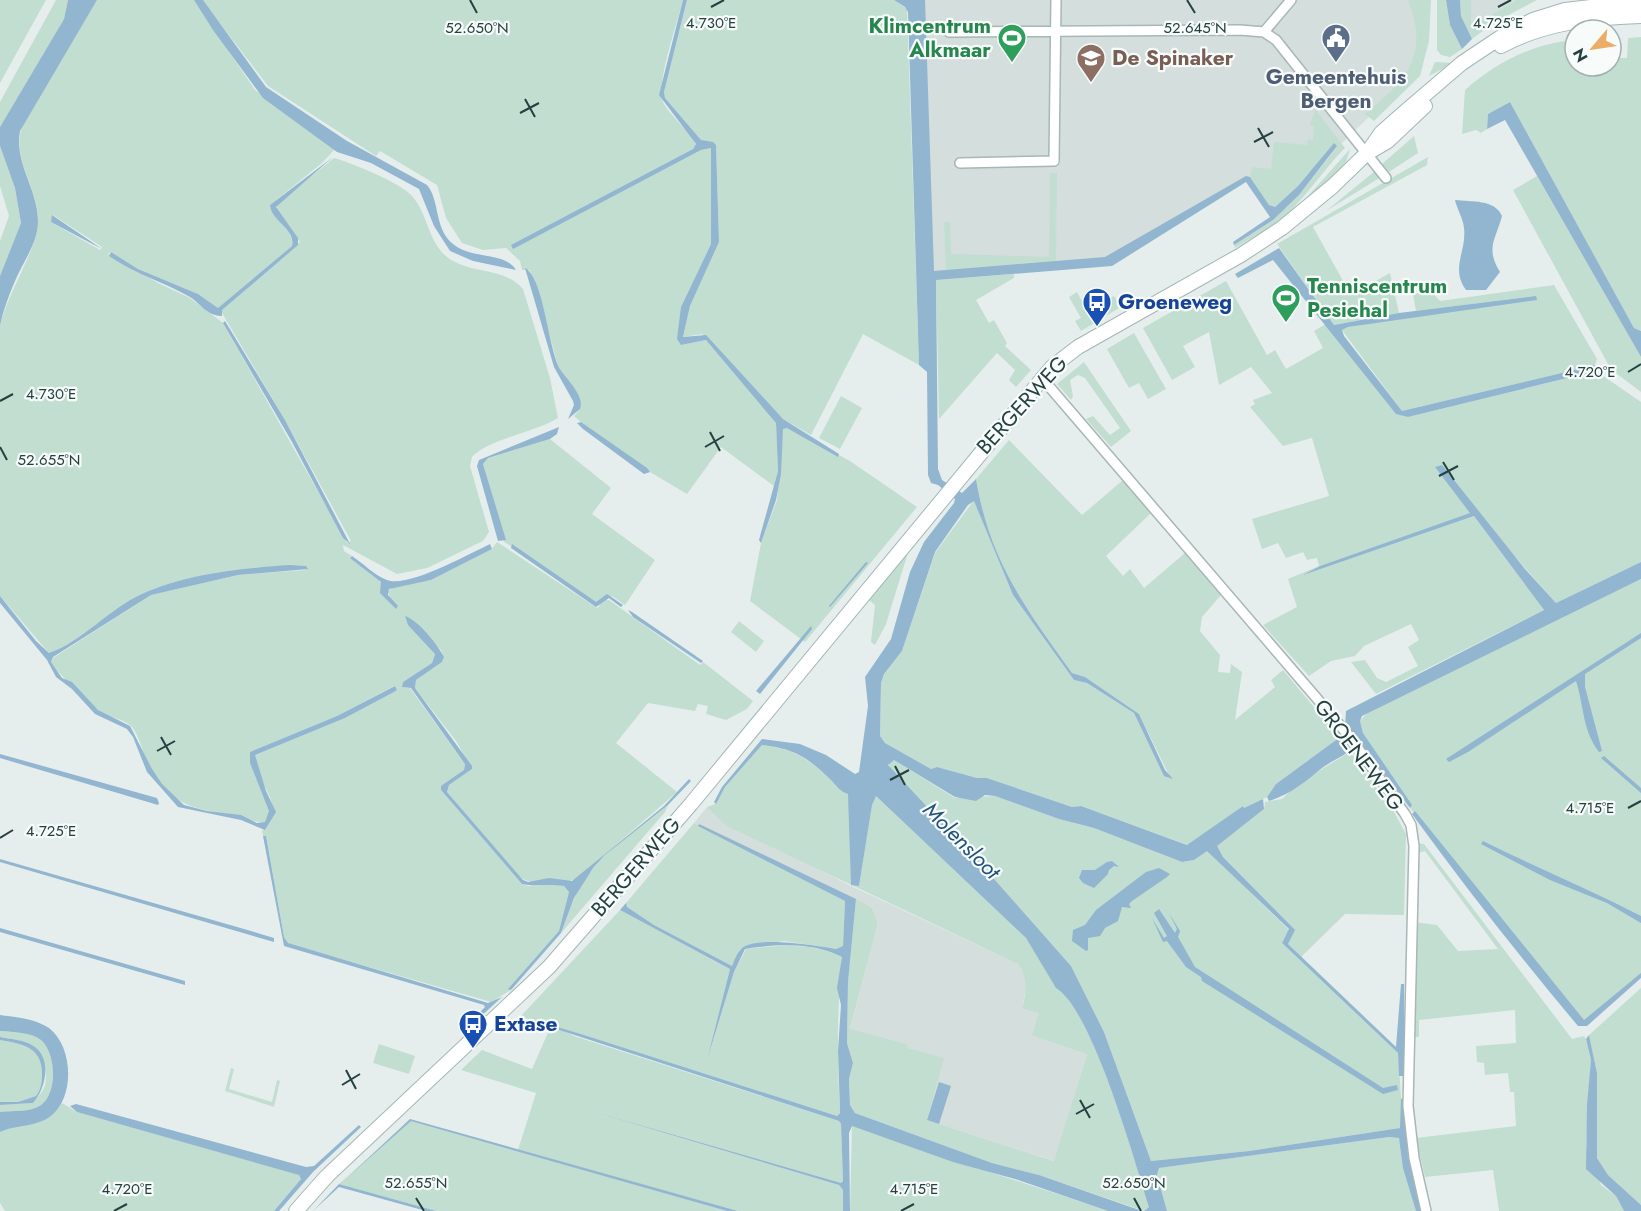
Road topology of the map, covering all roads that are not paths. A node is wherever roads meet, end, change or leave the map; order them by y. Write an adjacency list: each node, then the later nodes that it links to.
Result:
1 (1056, 0): 6 (street)
2 (1291, 0): 8 (street)
3 (1641, 7): 4 (main road, BERGERWEG)
4 (1622, 8): 5 (main road, BERGERWEG); 9 (main road, BERGERWEG)
5 (1641, 16)
6 (1056, 30): 7 (street); 8 (street); 10 (street)
7 (949, 32)
8 (1264, 32): 9 (street)
9 (1367, 153): 11 (street); 12 (main road, BERGERWEG)
10 (960, 164)
11 (1386, 178)
12 (1048, 385): 13 (main road, BERGERWEG); 14 (street, GROENEWEG)
13 (296, 1211)
14 (1426, 1211)

